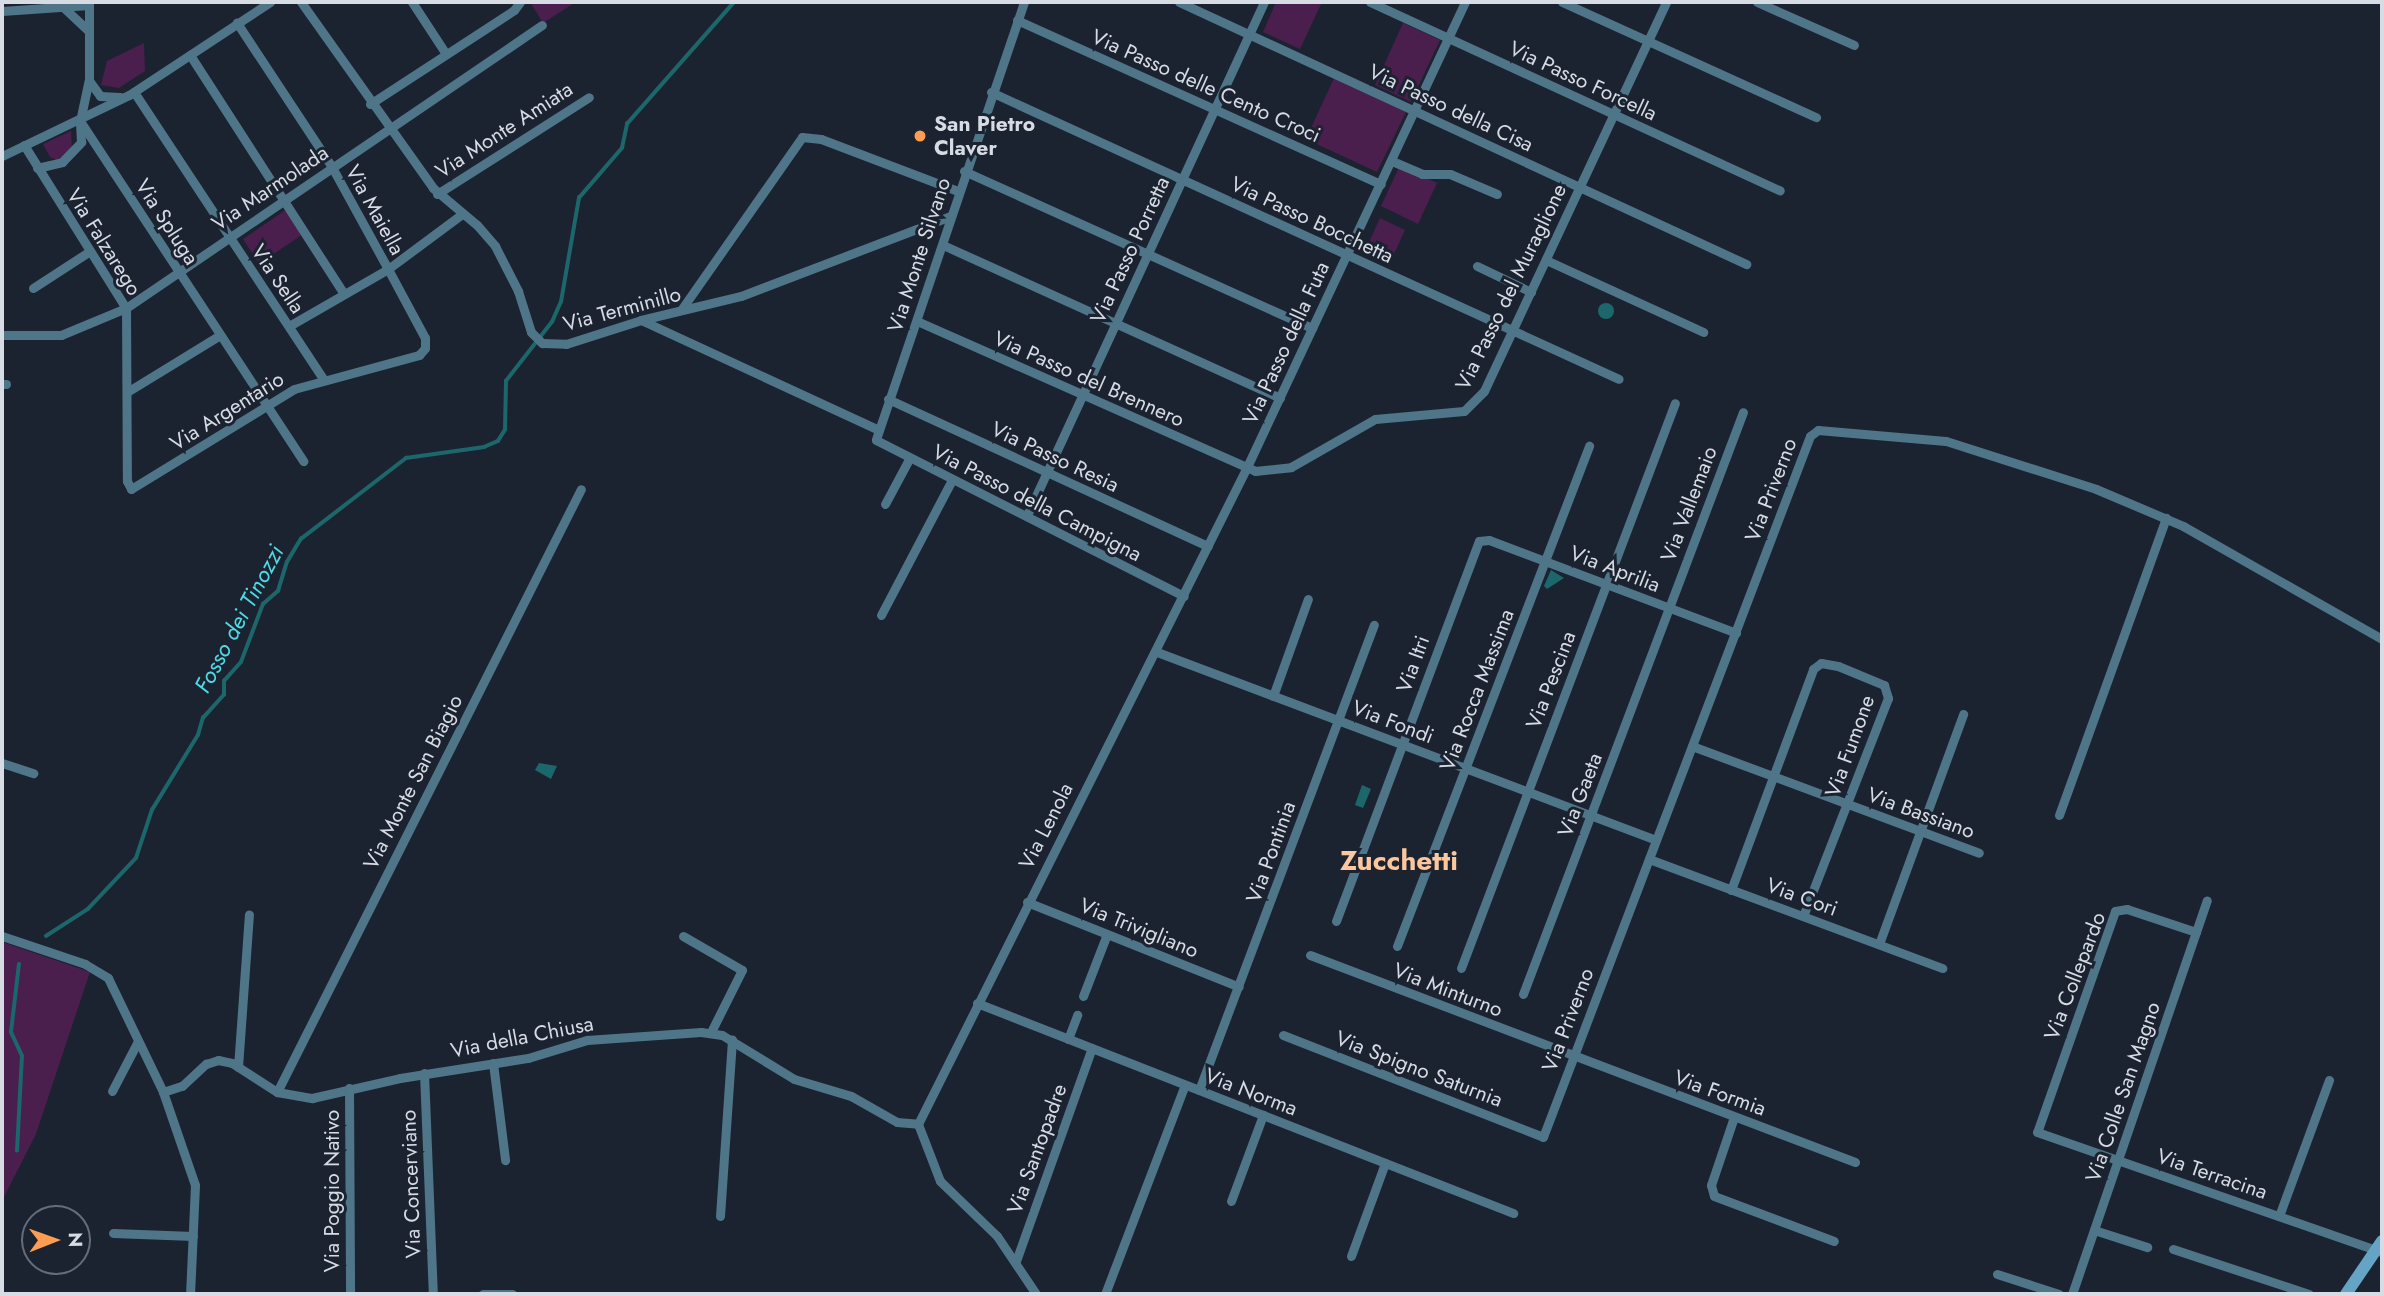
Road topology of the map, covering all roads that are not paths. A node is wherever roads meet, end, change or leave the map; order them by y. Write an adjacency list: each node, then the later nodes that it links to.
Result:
1 (270, 2): 17 (street)
2 (301, 2): 30 (street, Via Terminillo)
3 (412, 2): 24 (street)
4 (520, 2): 24 (street)
5 (1024, 2): 16 (street, Via Monte Silvano)
6 (1179, 2): 20 (street, Via Passo della Cisa)
7 (1264, 2): 20 (street, Via Passo Porretta)
8 (1370, 2): 21 (street, Via Passo Forcella)
9 (1465, 2): 21 (street, Via Passo della Futa)
10 (1562, 2): 22 (street)
11 (1666, 2): 22 (street, Via Passo del Muraglione)
12 (1757, 2): 23 (street)
13 (89, 4): 14 (street); 19 (street)
14 (63, 7): 15 (street); 19 (street)
15 (2, 11)
16 (1017, 20): 27 (street, Via Monte Silvano); 31 (street, Via Passo delle Cento Croci)
17 (237, 23): 25 (street); 40 (street, Via Maiella)
18 (542, 25): 36 (street, Via Marmolada)
19 (89, 31): 26 (street)
20 (1250, 34): 31 (street, Via Passo Porretta); 32 (street, Via Passo della Cisa)
21 (1449, 37): 32 (street, Via Passo della Futa); 33 (street, Via Passo Forcella)
22 (1648, 40): 33 (street, Via Passo del Muraglione); 34 (street)
23 (1854, 45)
24 (446, 54): 30 (street)
25 (190, 55): 28 (street); 50 (street)
26 (89, 79): 28 (street); 35 (street)
27 (991, 92): 42 (street, Via Monte Silvano); 43 (street, Via Passo Bocchetta)
28 (131, 93): 35 (street); 53 (street, Via Sella)
29 (589, 97): 48 (street, Via Monte Amiata)
30 (370, 104): 36 (street, Via Terminillo)
31 (1215, 109): 43 (street, Via Passo Porretta); 44 (street, Via Passo delle Cento Croci)
32 (1416, 111): 39 (street, Via Passo della Futa); 45 (street, Via Passo della Cisa)
33 (1613, 115): 45 (street, Via Passo del Muraglione); 47 (street, Via Passo Forcella)
34 (1816, 117)
35 (80, 121): 37 (street); 41 (street); 62 (street, Via Spluga)
36 (391, 128): 40 (street, Via Marmolada); 48 (street, Via Terminillo)
37 (24, 145): 38 (street); 41 (street, Via Falzarego)
38 (2, 156)
39 (1392, 161): 44 (street, Via Passo della Futa); 49 (street)
40 (332, 167): 50 (street, Via Marmolada); 61 (street, Via Maiella)
41 (37, 168): 55 (street, Via Falzarego)
42 (964, 171): 46 (street, Via Monte Silvano); 56 (street)
43 (1182, 178): 56 (street, Via Passo Porretta); 57 (street, Via Passo Bocchetta)
44 (1381, 184): 57 (street, Via Passo della Futa)
45 (1579, 188): 58 (street, Via Passo del Muraglione); 59 (street, Via Passo della Cisa)
46 (958, 191): 52 (street, Via Monte Silvano); 67 (street)
47 (1780, 191)
48 (437, 194): 51 (street, Via Terminillo)
49 (1497, 194)
50 (284, 200): 53 (street, Via Marmolada); 64 (street)
51 (462, 214): 61 (street); 68 (street, Via Terminillo)
52 (951, 216): 54 (street, Via Monte Silvano); 67 (street, Via Terminillo)
53 (229, 237): 62 (street, Via Marmolada); 71 (street, Via Sella)
54 (943, 245): 69 (street, Via Monte Silvano); 70 (street)
55 (90, 251): 63 (street); 66 (street, Via Falzarego)
56 (1147, 255): 70 (street, Via Passo Porretta); 72 (street)
57 (1346, 257): 72 (street, Via Passo della Futa); 73 (street, Via Passo Bocchetta)
58 (1546, 260): 65 (street, Via Passo del Muraglione); 74 (street)
59 (1746, 264)
60 (1477, 266): 65 (street)
61 (388, 269): 64 (street); 77 (street, Via Maiella)
62 (178, 272): 66 (street, Via Marmolada); 76 (street, Via Spluga)
63 (33, 288)
64 (344, 292): 71 (street)
65 (1531, 292): 73 (street, Via Passo del Muraglione)
66 (126, 308): 75 (street, Via Marmolada); 80 (street, Via Falzarego)
67 (681, 310): 68 (street, Via Terminillo)
68 (641, 320): 87 (street)
69 (917, 321): 81 (street, Via Passo del Brennero); 83 (street, Via Monte Silvano)
70 (1115, 324): 81 (street, Via Passo Porretta); 82 (street)
71 (289, 326): 79 (street, Via Sella)
72 (1312, 328): 82 (street, Via Passo della Futa)
73 (1512, 331): 78 (street, Via Passo Bocchetta); 92 (street, Via Passo del Muraglione)
74 (1703, 332)
75 (2, 335)
76 (219, 335): 80 (street); 85 (street, Via Spluga)
77 (425, 348): 79 (street, Via Argentario)
78 (1619, 379)
79 (324, 380): 85 (street, Via Argentario)
80 (127, 391): 95 (street, Via Falzarego)
81 (1083, 395): 92 (street, Via Passo del Brennero); 93 (street, Via Passo Porretta)
82 (1280, 398): 92 (street, Via Passo della Futa)
83 (888, 400): 87 (street, Via Monte Silvano); 93 (street, Via Passo Resia)
84 (1675, 403): 103 (street, Via Pescina)
85 (266, 406): 91 (street, Via Spluga); 95 (street, Via Argentario)
86 (1742, 412): 106 (street, Via Vallemaio)
87 (877, 429): 88 (street, Via Monte Silvano)
88 (876, 440): 90 (street, Via Passo della Campigna)
89 (1589, 446): 102 (street, Via Rocca Massima)
90 (909, 459): 94 (street, Via Passo della Campigna); 97 (street)
91 (303, 461)
92 (1247, 469): 101 (street, Via Passo della Futa)
93 (1047, 471): 98 (street, Via Passo Porretta); 101 (street, Via Passo Resia)
94 (952, 480): 104 (street, Via Passo della Campigna); 107 (street)
95 (131, 489)
96 (581, 489): 165 (street, Via Monte San Biagio)
97 (885, 504)
98 (1028, 513)
99 (2166, 518): 109 (street, Via Priverno); 110 (street, Via Priverno); 124 (street)
100 (1481, 540): 102 (street, Via Aprilia); 115 (street, Via Itri)
101 (1208, 546): 104 (street, Via Lenola)
102 (1545, 561): 103 (street, Via Aprilia); 118 (street, Via Rocca Massima)
103 (1606, 584): 106 (street, Via Aprilia); 121 (street, Via Pescina)
104 (1184, 596): 111 (street, Via Lenola)
105 (1308, 599): 112 (street)
106 (1669, 608): 109 (street, Via Aprilia); 123 (street, Via Gaeta)
107 (881, 615)
108 (1374, 625): 114 (street, Via Pontinia)
109 (1736, 633): 116 (street, Via Priverno)
110 (2382, 639)
111 (1157, 652): 112 (street, Via Fondi); 131 (street, Via Lenola)
112 (1273, 696): 114 (street, Via Fondi)
113 (1962, 714): 125 (street)
114 (1338, 720): 115 (street, Via Fondi); 144 (street, Via Pontinia)
115 (1402, 744): 118 (street, Via Fondi); 134 (street, Via Itri)
116 (1692, 746): 120 (street, Via Bassiano); 126 (street, Via Priverno)
117 (2, 762): 119 (street)
118 (1466, 768): 121 (street, Via Fondi); 140 (street, Via Rocca Massima)
119 (33, 773)
120 (1774, 777): 122 (street, Via Bassiano); 122 (street, Via Fumone); 129 (street, Via Fumone)
121 (1528, 791): 123 (street, Via Fondi); 142 (street, Via Pescina)
122 (1847, 804): 125 (street, Via Bassiano); 133 (street, Via Fumone)
123 (1591, 815): 126 (street, Via Fondi); 145 (street, Via Gaeta)
124 (2059, 815)
125 (1920, 831): 127 (street, Via Bassiano); 139 (street)
126 (1656, 840): 128 (street, Via Priverno)
127 (1979, 853)
128 (1649, 859): 129 (street, Via Cori); 155 (street, Via Priverno)
129 (1731, 890): 133 (street, Via Cori)
130 (2207, 900): 135 (street, Via Colle San Magno)
131 (1027, 902): 136 (street, Via Trivigliano); 147 (street, Via Lenola)
132 (249, 915): 157 (street)
133 (1803, 916): 139 (street, Via Cori)
134 (1336, 921)
135 (2196, 932): 169 (street, Via Collepardo); 172 (street, Via Colle San Magno)
136 (1107, 934): 144 (street, Via Trivigliano); 146 (street)
137 (2, 936): 153 (street)
138 (683, 936): 149 (street)
139 (1879, 944): 143 (street, Via Cori)
140 (1397, 946)
141 (1310, 955): 155 (street, Via Minturno)
142 (1461, 968)
143 (1942, 968)
144 (1239, 987): 162 (street, Via Pontinia)
145 (1523, 994)
146 (1083, 996)
147 (977, 1003): 151 (street, Via Norma); 168 (street, Via Lenola)
148 (1077, 1014): 151 (street)
149 (711, 1032): 152 (street, Via della Chiusa); 156 (street, Via della Chiusa)
150 (1283, 1035): 170 (street, Via Spigno Saturnia)
151 (1068, 1038): 154 (street, Via Norma)
152 (732, 1039): 168 (street, Via della Chiusa); 177 (street)
153 (138, 1041): 163 (street); 164 (street)
154 (1092, 1048): 160 (street, Via Norma); 187 (street, Via Santopadre)
155 (1573, 1058): 167 (street, Via Formia); 170 (street, Via Priverno)
156 (493, 1063): 158 (street, Via della Chiusa); 171 (street)
157 (238, 1067): 164 (street, Via della Chiusa); 165 (street, Via della Chiusa)
158 (424, 1073): 161 (street, Via della Chiusa); 191 (street, Via Concerviano)
159 (2329, 1080): 178 (street)
160 (1185, 1085): 162 (street, Via Norma); 195 (street)
161 (349, 1088): 165 (street, Via della Chiusa); 190 (street, Via Poggio Nativo)
162 (1199, 1090): 166 (street, Via Norma)
163 (112, 1091)
164 (163, 1092): 181 (street)
165 (277, 1092)
166 (1263, 1115): 174 (street, Via Norma); 175 (street)
167 (1734, 1117): 173 (street, Via Formia); 182 (street)
168 (918, 1124): 187 (street)
169 (2037, 1132): 172 (street, Via Terracina)
170 (1543, 1136)
171 (505, 1160)
172 (2118, 1160): 178 (street, Via Terracina); 179 (street, Via Colle San Magno)
173 (1855, 1162)
174 (1385, 1163): 176 (street, Via Norma); 186 (street)
175 (1231, 1201)
176 (1513, 1213)
177 (720, 1216)
178 (2278, 1216): 185 (street, Via Terracina)
179 (2094, 1230): 183 (street); 197 (street, Via Colle San Magno)
180 (113, 1233): 181 (street)
181 (193, 1236): 189 (street)
182 (1834, 1241)
183 (2147, 1247)
184 (2173, 1248): 198 (street)
185 (2380, 1248): 199 (street)
186 (1351, 1256)
187 (1016, 1261): 194 (street)
188 (1997, 1274): 196 (street)
189 (190, 1294)
190 (350, 1294)
191 (433, 1294)
192 (483, 1294): 193 (street)
193 (512, 1294)
194 (1036, 1294)
195 (1105, 1294)
196 (2059, 1294)
197 (2072, 1294)
198 (2309, 1294)
199 (2346, 1294)

